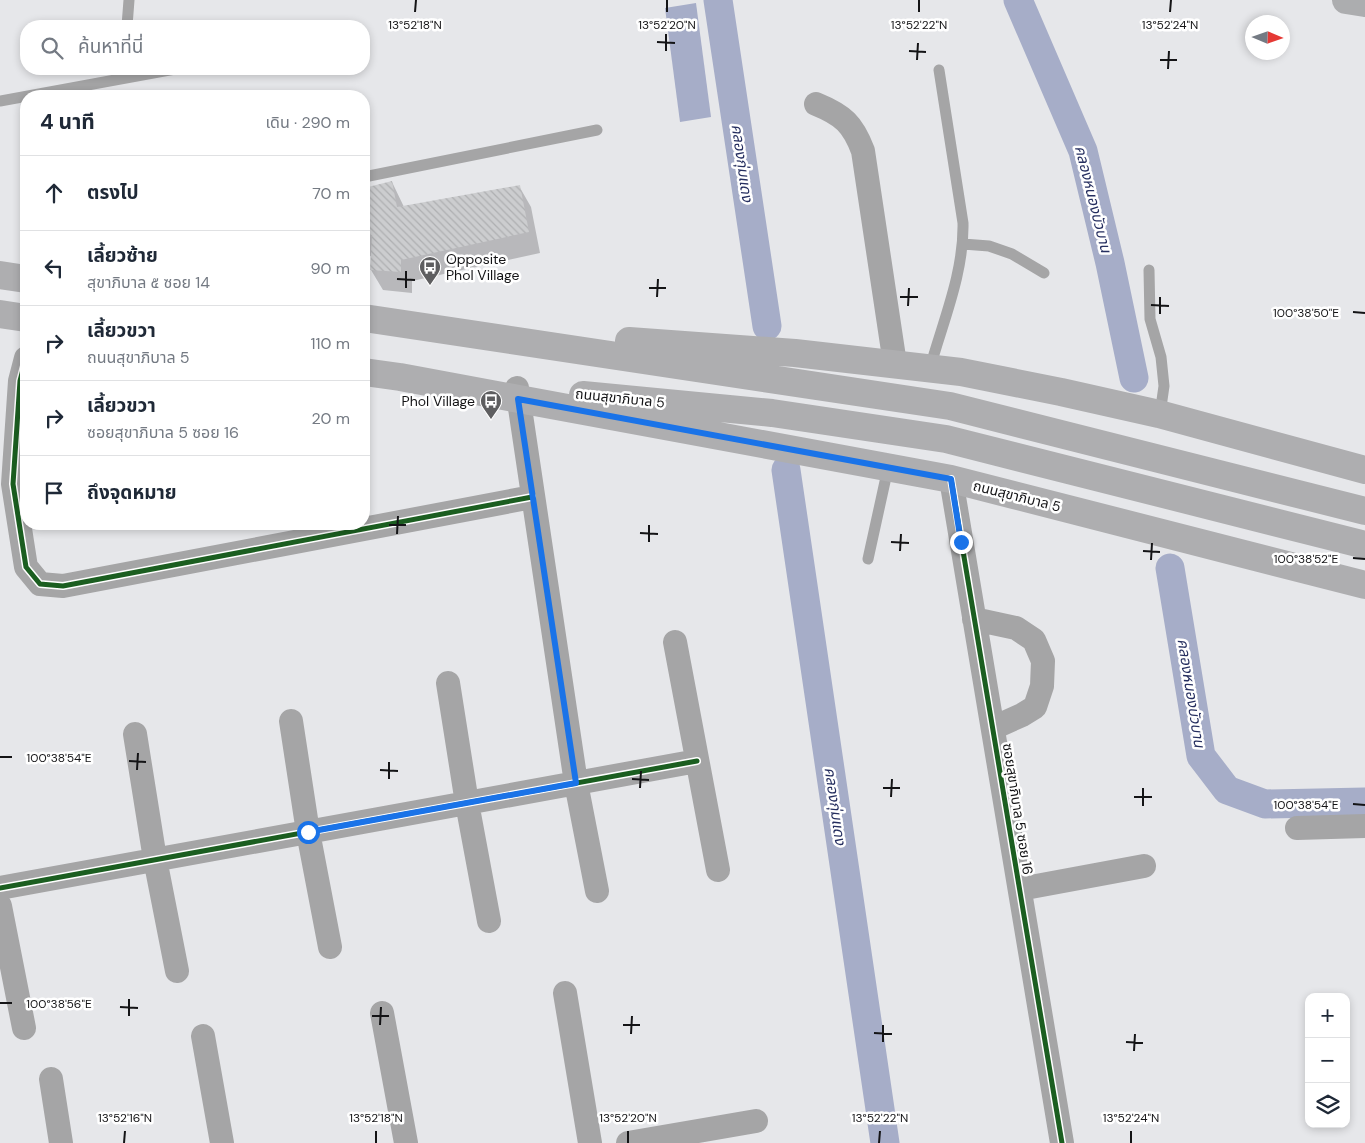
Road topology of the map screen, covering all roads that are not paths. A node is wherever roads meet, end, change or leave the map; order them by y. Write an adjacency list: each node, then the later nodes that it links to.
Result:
1 (129, 0): 4 (lane)
2 (1346, 0): 3 (highway)
3 (1365, 3)
4 (127, 20)
5 (939, 70): 13 (lane)
6 (115, 75): 7 (lane)
7 (49, 90)
8 (20, 96): 9 (lane)
9 (0, 101)
10 (816, 104): 22 (street)
11 (597, 130): 12 (lane)
12 (370, 176)
13 (963, 244): 15 (lane); 23 (lane)
14 (1150, 270): 27 (lane)
15 (1044, 273)
16 (0, 276): 17 (main road)
17 (20, 278)
18 (0, 314): 19 (main road)
19 (20, 317)
20 (370, 319): 21 (main road)
21 (413, 325): 22 (main road); 33 (main road)
22 (895, 364): 23 (main road)
23 (930, 368): 27 (main road)
24 (370, 373): 26 (main road, ถนนสุขาภิบาล 5)
25 (20, 381): 31 (street)
26 (517, 393): 28 (main road, ถนนสุขาภิบาล 5); 32 (street); 36 (main road, ถนนสุขาภิบาล 5)
27 (1159, 414): 29 (main road)
28 (888, 467): 30 (main road, ถนนสุขาภิบาล 5); 37 (lane)
29 (1365, 470)
30 (951, 479): 38 (main road, ถนนสุขาภิบาล 5); 39 (street, ซอยสุขาภิบาล 5 ซอย 16)
31 (6, 485): 35 (street)
32 (532, 498): 34 (street); 46 (street)
33 (1365, 511)
34 (370, 528)
35 (362, 530)
36 (1365, 545)
37 (868, 559)
38 (1365, 585)
39 (974, 619): 43 (street, ซอยสุขาภิบาล 5 ซอย 16); 43 (street)
40 (675, 642): 45 (street)
41 (448, 683): 47 (street)
42 (291, 721): 50 (street)
43 (993, 728): 55 (street, ซอยสุขาภิบาล 5 ซอย 16)
44 (135, 734): 51 (street)
45 (696, 761): 46 (street); 53 (street)
46 (576, 783): 47 (street); 56 (street)
47 (467, 803): 50 (street); 58 (street)
48 (1365, 826): 49 (street)
49 (1297, 828)
50 (308, 832): 51 (street); 59 (street)
51 (155, 859): 54 (street); 60 (street)
52 (1144, 866): 55 (street)
53 (718, 870)
54 (0, 888)
55 (1020, 889): 72 (street, ซอยสุขาภิบาล 5 ซอย 16)
56 (597, 891)
57 (0, 906): 63 (street)
58 (489, 921)
59 (330, 947)
60 (177, 972)
61 (565, 993): 70 (street)
62 (382, 1013): 69 (street)
63 (24, 1028)
64 (203, 1036): 68 (street)
65 (51, 1079): 67 (street)
66 (756, 1121): 71 (street)
67 (62, 1143)
68 (222, 1143)
69 (406, 1143)
70 (590, 1143)
71 (628, 1143)
72 (1062, 1143)

